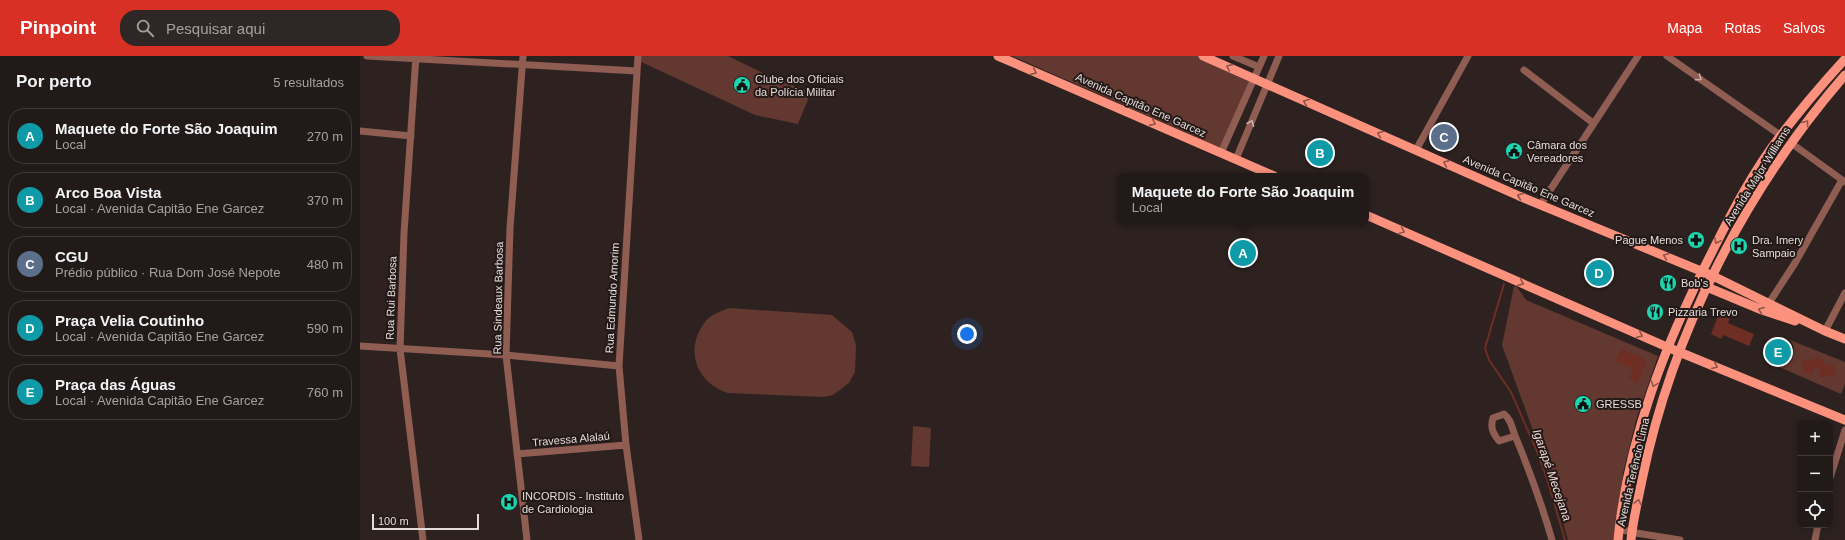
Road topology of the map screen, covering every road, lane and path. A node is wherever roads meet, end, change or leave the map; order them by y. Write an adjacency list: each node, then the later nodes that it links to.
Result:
1 (367, 56): 11 (street)
2 (638, 56): 16 (street, Rua Edmundo Amorim)
3 (998, 56): 26 (main road, Avenida Capitão Ene Garcez, one-way to 26)
4 (1203, 56): 18 (main road, Avenida Capitão Ene Garcez, one-way to 4)
5 (1233, 56): 14 (street)
6 (1264, 56): 14 (street)
7 (1279, 56): 19 (street)
8 (1468, 56): 25 (street)
9 (1638, 56): 20 (street)
10 (1667, 56): 22 (street, one-way to 22)
11 (416, 57): 13 (street); 23 (street, Rua Rui Barbosa)
12 (1845, 59): 22 (main road, Avenida Major Williams)
13 (523, 60): 16 (street); 44 (street, Rua Sindeaux Barbosa)
14 (1260, 68): 18 (street)
15 (1524, 70): 20 (street)
16 (637, 71): 45 (street, Rua Edmundo Amorim)
17 (1845, 75): 24 (main road, Avenida Major Williams, one-way to 17)
18 (1254, 78): 19 (main road, Avenida Capitão Ene Garcez); 26 (street)
19 (1267, 85): 25 (main road, Avenida Capitão Ene Garcez, one-way to 19); 27 (street, one-way to 19)
20 (1593, 123): 30 (street)
21 (360, 131): 23 (street)
22 (1780, 135): 32 (main road, Avenida Major Williams, one-way to 32)
23 (410, 136): 42 (street, Rua Rui Barbosa)
24 (1791, 143): 29 (street); 33 (main road, Avenida Major Williams)
25 (1416, 150): 30 (main road, Avenida Capitão Ene Garcez, one-way to 25)
26 (1221, 153): 27 (main road, Avenida Capitão Ene Garcez)
27 (1236, 159): 28 (main road, Avenida Capitão Ene Garcez)
28 (1267, 173)
29 (1844, 182): 37 (street)
30 (1541, 204): 32 (main road, Avenida Capitão Ene Garcez, one-way to 30)
31 (1369, 216): 41 (main road, one-way to 41)
32 (1702, 271): 33 (main road, Avenida Capitão Ene Garcez); 34 (main road, Avenida Terêncio Lima)
33 (1713, 276): 35 (main road, Avenida Terêncio Lima); 37 (main road, Avenida Capitão Ene Garcez)
34 (1696, 283): 35 (main road); 41 (main road, Avenida Terêncio Lima)
35 (1708, 287): 38 (main road, one-way to 35); 43 (main road, Avenida Terêncio Lima)
36 (1845, 293): 38 (street)
37 (1769, 303): 38 (main road, Avenida Capitão Ene Garcez)
38 (1825, 331): 39 (main road, Avenida Capitão Ene Garcez)
39 (1845, 339)
40 (360, 346): 42 (street)
41 (1667, 347): 43 (main road); 53 (main road, Avenida Terêncio Lima, one-way to 53)
42 (400, 349): 44 (street); 55 (street, Rua Rui Barbosa)
43 (1680, 351): 46 (main road, one-way to 46); 54 (main road, Avenida Terêncio Lima, one-way to 43)
44 (506, 355): 45 (street); 50 (street, Rua Sindeaux Barbosa)
45 (619, 366): 49 (street, Rua Edmundo Amorim)
46 (1845, 420)
47 (1845, 430): 51 (street)
48 (1515, 436): 58 (street)
49 (626, 445): 50 (street, Travessa Alalaú); 57 (street, Rua Edmundo Amorim)
50 (517, 454): 56 (street, Rua Sindeaux Barbosa)
51 (1833, 468)
52 (1817, 528): 61 (street)
53 (1619, 529): 54 (street); 59 (main road, Avenida Terêncio Lima)
54 (1631, 536): 60 (street)
55 (423, 540)
56 (527, 540)
57 (639, 540)
58 (1552, 540)
59 (1618, 540)
60 (1680, 540)
61 (1815, 540)

